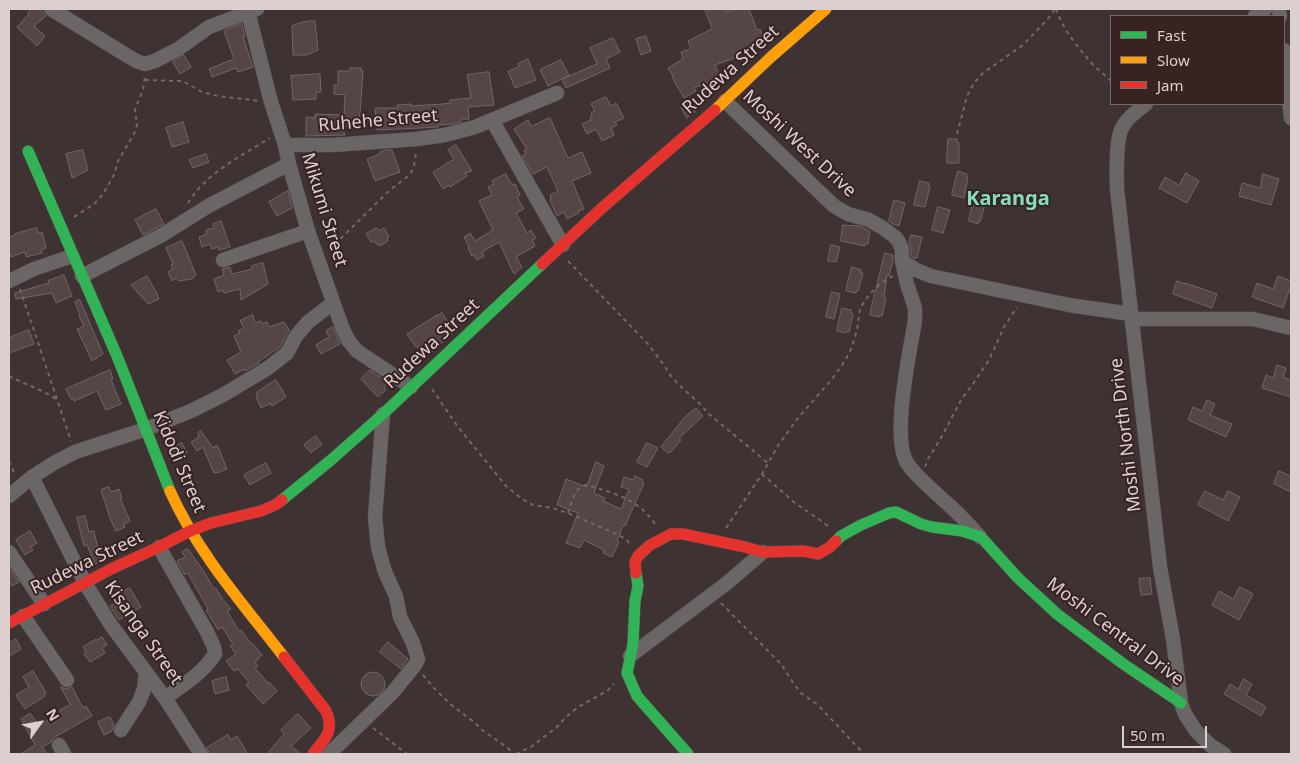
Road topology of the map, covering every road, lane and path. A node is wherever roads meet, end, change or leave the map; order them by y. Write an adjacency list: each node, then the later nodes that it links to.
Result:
1 (51, 9): 6 (street)
2 (826, 9): 10 (street, Rudewa Street)
3 (1055, 9): 8 (path); 15 (path)
4 (252, 10): 6 (street); 11 (street, Mikumi Street)
5 (1285, 60): 13 (street)
6 (145, 64): 7 (path)
7 (145, 80): 11 (path); 21 (path)
8 (1110, 80)
9 (557, 92): 14 (street, Ruhehe Street)
10 (724, 101): 23 (street, Rudewa Street); 27 (street, Moshi West Drive)
11 (271, 102): 16 (street, Mikumi Street)
12 (1145, 105): 32 (street, Moshi North Drive)
13 (1291, 118)
14 (492, 120): 17 (street, Ruhehe Street); 23 (street)
15 (957, 134)
16 (283, 139): 17 (street, Ruhehe Street); 19 (street, Mikumi Street); 20 (path)
17 (417, 139): 26 (path)
18 (28, 151): 21 (street, Kidodi Street)
19 (289, 164): 22 (street, Mikumi Street); 28 (street)
20 (186, 206)
21 (60, 226): 24 (street, Kidodi Street)
22 (308, 231): 25 (street); 26 (street, Mikumi Street)
23 (560, 248): 35 (street, Rudewa Street); 42 (path)
24 (72, 256): 28 (street, Kidodi Street); 29 (street)
25 (223, 260)
26 (318, 260): 31 (street, Mikumi Street)
27 (903, 266): 30 (street); 42 (path); 45 (street, Moshi West Drive)
28 (82, 276): 39 (street, Kidodi Street)
29 (12, 279): 37 (path)
30 (1026, 295): 32 (street); 45 (path)
31 (333, 303): 36 (street, Mikumi Street); 39 (street)
32 (1132, 316): 33 (street); 69 (street, Moshi North Drive)
33 (1291, 328)
34 (9, 376): 37 (path)
35 (424, 376): 36 (street, Rudewa Street); 48 (path)
36 (411, 387): 38 (street, Rudewa Street)
37 (56, 399): 40 (path)
38 (383, 414): 49 (street, Rudewa Street); 64 (street)
39 (146, 429): 40 (street); 49 (street, Kidodi Street)
40 (75, 452): 44 (street)
41 (9, 461): 46 (path)
42 (768, 464): 43 (path)
43 (762, 474): 50 (path); 53 (path)
44 (32, 477): 46 (street); 58 (street, Kisanga Street)
45 (921, 480): 52 (street, Moshi West Drive)
46 (20, 486): 47 (street)
47 (9, 496)
48 (568, 513): 51 (path); 57 (path)
49 (190, 532): 54 (street, Rudewa Street); 73 (street, Kidodi Street)
50 (840, 536): 52 (street); 56 (street)
51 (664, 537): 53 (street); 57 (street)
52 (981, 537): 69 (street, Moshi Central Drive)
53 (718, 541): 56 (street)
54 (160, 547): 58 (street, Rudewa Street); 68 (street)
55 (9, 552): 60 (street)
56 (763, 552): 59 (street)
57 (638, 556): 63 (street)
58 (85, 583): 60 (street, Rudewa Street); 65 (street, Kisanga Street)
59 (712, 594): 63 (street); 78 (path)
60 (44, 604): 61 (street, Rudewa Street)
61 (22, 616): 62 (street, Rudewa Street); 67 (street)
62 (9, 623)
63 (630, 656): 66 (street)
64 (415, 665): 70 (street); 76 (path)
65 (146, 673): 68 (street, Kisanga Street); 71 (street)
66 (627, 673): 76 (path); 77 (street)
67 (68, 680)
68 (165, 698): 72 (street, Kisanga Street)
69 (1180, 703): 79 (street, Moshi North Drive)
70 (364, 720): 74 (street); 75 (path)
71 (121, 730)
72 (201, 754)
73 (313, 754)
74 (329, 754)
75 (407, 754)
76 (515, 754)
77 (688, 754)
78 (864, 754)
79 (1224, 754)

